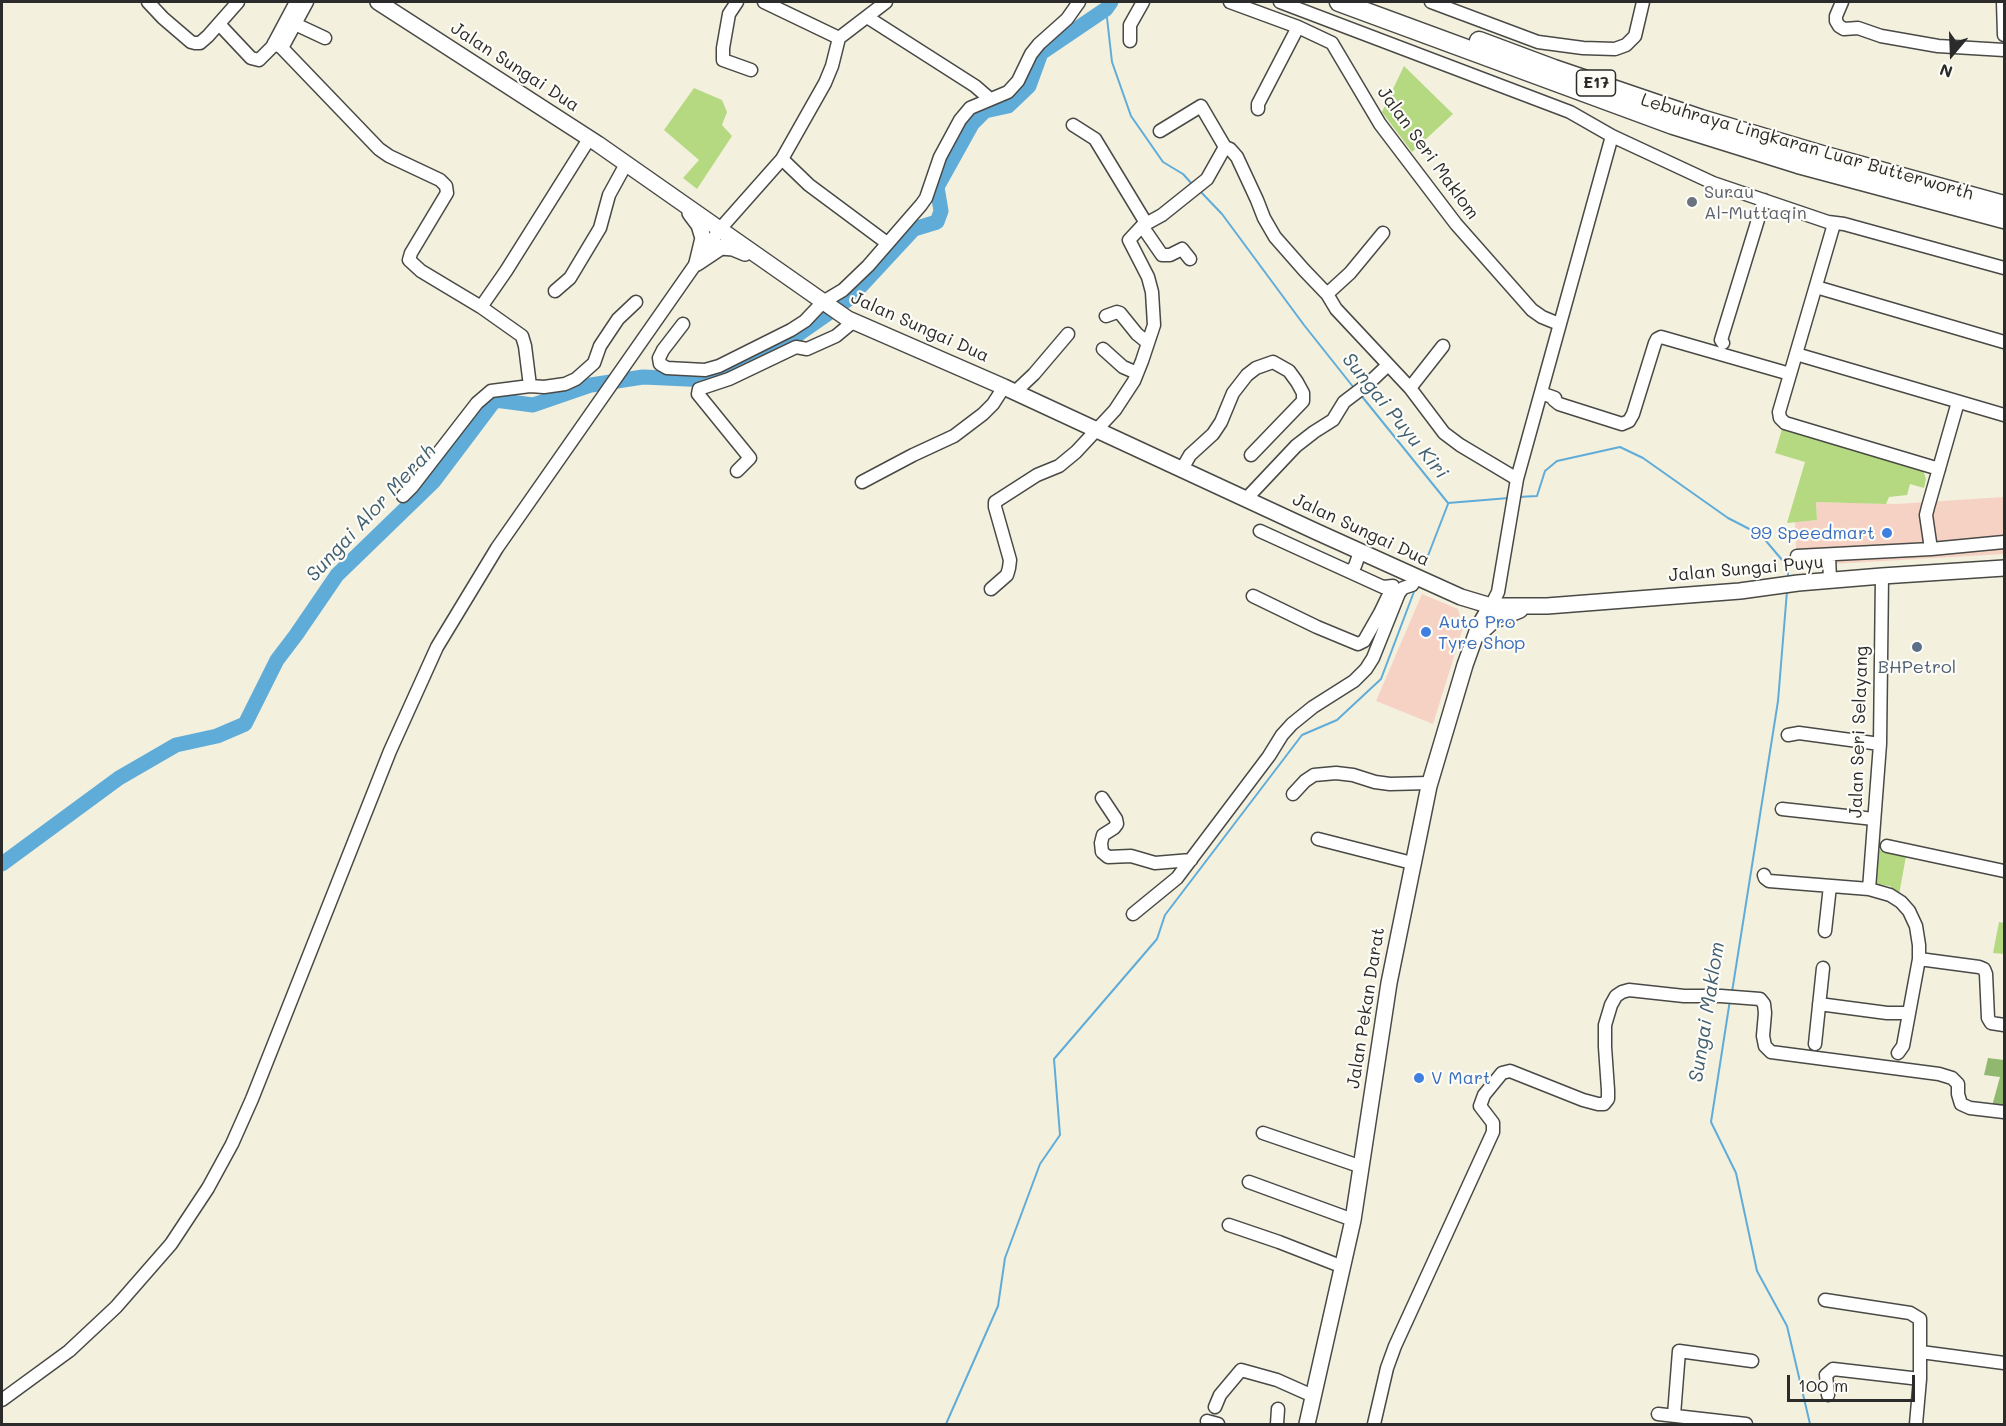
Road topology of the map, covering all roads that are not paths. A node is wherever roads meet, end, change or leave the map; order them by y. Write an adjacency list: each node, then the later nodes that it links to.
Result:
1 (148, 2): 20 (street)
2 (238, 2): 20 (street)
3 (296, 2): 27 (street)
4 (307, 2): 21 (street)
5 (378, 2): 35 (main road, Jalan Sungai Dua)
6 (736, 2): 29 (street)
7 (764, 2): 25 (street)
8 (886, 2): 19 (street)
9 (1079, 2): 30 (street)
10 (1143, 2): 26 (street)
11 (1230, 2): 22 (street, Jalan Seri Maklom)
12 (1280, 2): 34 (street)
13 (1339, 2): 39 (highway, Lebuhraya Lingkaran Luar Butterworth / E17)
14 (1373, 2): 39 (highway, Lebuhraya Lingkaran Luar Butterworth / E17)
15 (1431, 2): 16 (street)
16 (1643, 2)
17 (1842, 2): 28 (street)
18 (2003, 2): 23 (street)
19 (867, 17): 25 (street); 30 (street)
20 (219, 24): 27 (street)
21 (295, 24): 24 (street); 27 (street)
22 (1298, 27): 31 (street); 64 (street, Jalan Seri Maklom)
23 (2004, 32)
24 (325, 38)
25 (839, 38): 37 (street)
26 (1130, 41)
27 (278, 46): 60 (street)
28 (2004, 50)
29 (751, 70)
30 (990, 99): 50 (street)
31 (1258, 110)
32 (1072, 124): 45 (street)
33 (1160, 130): 36 (street)
34 (1611, 136): 41 (street); 64 (street)
35 (589, 139): 38 (main road, Jalan Sungai Dua); 60 (street)
36 (1225, 147): 45 (street); 57 (street)
37 (782, 159): 47 (street); 50 (street)
38 (626, 164): 42 (main road, Jalan Sungai Dua); 56 (street)
39 (1865, 174): 40 (highway); 43 (highway, Lebuhraya Lingkaran Luar Butterworth / E17); 44 (highway, Lebuhraya Lingkaran Luar Butterworth / E17); 48 (highway)
40 (2004, 193)
41 (1764, 200): 46 (street); 68 (street)
42 (683, 204): 47 (main road, Jalan Sungai Dua); 53 (main road)
43 (2004, 205)
44 (2004, 219)
45 (1144, 224): 51 (street); 67 (street)
46 (1834, 224): 54 (street); 55 (street)
47 (720, 230): 52 (main road, Jalan Sungai Dua); 53 (street)
48 (2004, 231)
49 (1383, 233): 57 (street)
50 (887, 243): 59 (street)
51 (1190, 260)
52 (765, 261): 53 (main road); 59 (main road, Jalan Sungai Dua)
53 (697, 263): 147 (street)
54 (2004, 268)
55 (1816, 287): 66 (street); 71 (street)
56 (555, 291)
57 (1327, 294): 72 (street)
58 (636, 302): 75 (street)
59 (824, 303): 62 (main road, Jalan Sungai Dua); 63 (street)
60 (481, 307): 75 (street)
61 (1106, 316): 67 (street)
62 (851, 320): 77 (main road, Jalan Sungai Dua); 85 (street)
63 (683, 324)
64 (1559, 324): 78 (street)
65 (1068, 334): 77 (street)
66 (2004, 342)
67 (1148, 343): 73 (street)
68 (1723, 343)
69 (1443, 346): 76 (street)
70 (1103, 349): 73 (street)
71 (1796, 354): 74 (street); 79 (street)
72 (1388, 365): 76 (street); 89 (street)
73 (1137, 373): 81 (street)
74 (1790, 374): 78 (street); 84 (street)
75 (530, 386): 88 (street)
76 (1410, 388): 87 (street)
77 (1009, 389): 81 (main road, Jalan Sungai Dua); 86 (street)
78 (1541, 393): 87 (street)
79 (1958, 402): 80 (street); 84 (street)
80 (2004, 415)
81 (1096, 430): 83 (main road, Jalan Sungai Dua); 102 (street)
82 (1251, 455): 83 (street)
83 (1182, 469): 89 (main road, Jalan Sungai Dua)
84 (1939, 469): 92 (street)
85 (737, 471)
86 (862, 482)
87 (1517, 482): 106 (street)
88 (403, 496)
89 (1246, 499): 93 (main road, Jalan Sungai Dua)
90 (1260, 531): 98 (street)
91 (2004, 542): 92 (street)
92 (1931, 549): 95 (street)
93 (1360, 552): 96 (main road, Jalan Sungai Dua); 98 (street)
94 (1797, 555): 95 (street)
95 (1829, 555): 101 (street)
96 (1388, 565): 100 (main road, Jalan Sungai Dua); 103 (street)
97 (2004, 568): 99 (main road, Jalan Sungai Puyu)
98 (1350, 572): 103 (street)
99 (1882, 576): 101 (main road, Jalan Sungai Puyu); 110 (street, Jalan Seri Selayang)
100 (1417, 577): 103 (street); 105 (main road, Jalan Sungai Dua)
101 (1830, 580): 107 (main road, Jalan Sungai Puyu)
102 (992, 589)
103 (1396, 589): 104 (street); 118 (street)
104 (1253, 596)
105 (1461, 597): 106 (main road, Jalan Sungai Dua); 108 (main road)
106 (1491, 606): 107 (main road, Jalan Sungai Puyu); 108 (main road, Jalan Pekan Darat)
107 (1547, 606): 108 (main road)
108 (1477, 632): 111 (main road, Jalan Pekan Darat)
109 (1788, 735): 110 (street)
110 (1880, 744): 115 (street, Jalan Seri Selayang)
111 (1430, 783): 112 (street); 119 (main road, Jalan Pekan Darat)
112 (1293, 794)
113 (1102, 798): 118 (street)
114 (1782, 809): 115 (street)
115 (1874, 819): 123 (street, Jalan Seri Selayang)
116 (1318, 839): 119 (street)
117 (1887, 846): 120 (street)
118 (1191, 860): 124 (street)
119 (1412, 862): 135 (main road, Jalan Pekan Darat)
120 (2004, 871)
121 (1764, 875): 122 (street)
122 (1830, 886): 123 (street); 125 (street)
123 (1869, 889): 126 (street)
124 (1132, 914)
125 (1825, 931)
126 (1919, 959): 129 (street); 130 (street)
127 (1823, 968): 128 (street)
128 (1819, 1004): 129 (street); 131 (street)
129 (1909, 1013): 132 (street)
130 (2004, 1025)
131 (1815, 1044)
132 (1898, 1053)
133 (2004, 1112): 154 (street)
134 (1263, 1133): 135 (street)
135 (1362, 1167): 137 (main road, Jalan Pekan Darat)
136 (1249, 1182): 137 (street)
137 (1353, 1220): 139 (main road, Jalan Pekan Darat)
138 (1229, 1225): 139 (street)
139 (1343, 1267): 146 (main road, Jalan Pekan Darat)
140 (1825, 1300): 141 (street)
141 (1921, 1352): 143 (street); 144 (street)
142 (1752, 1360): 151 (street)
143 (2004, 1363)
144 (1920, 1379): 145 (street); 156 (street)
145 (1828, 1395)
146 (1313, 1396): 148 (street); 153 (main road, Jalan Pekan Darat)
147 (2, 1400)
148 (1215, 1407)
149 (1278, 1409): 152 (street)
150 (1658, 1414): 151 (street)
151 (1674, 1415): 155 (street)
152 (1277, 1425)
153 (1308, 1425)
154 (1374, 1425)
155 (1746, 1425)
156 (1916, 1425)

